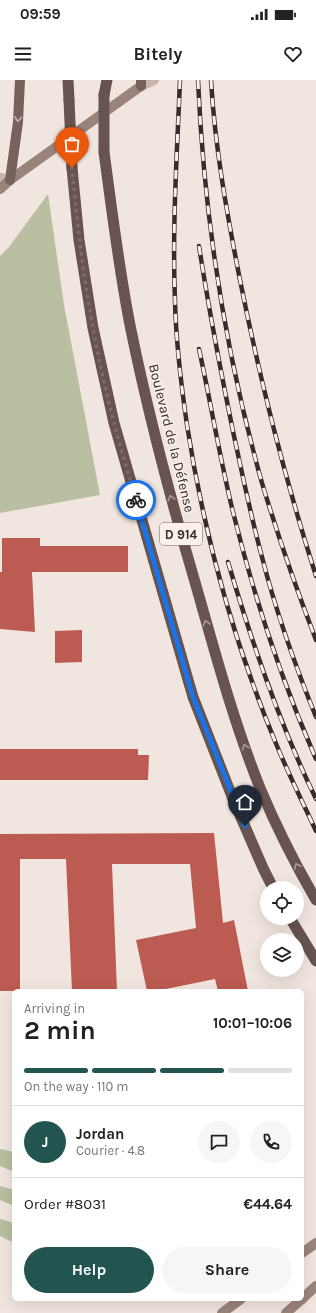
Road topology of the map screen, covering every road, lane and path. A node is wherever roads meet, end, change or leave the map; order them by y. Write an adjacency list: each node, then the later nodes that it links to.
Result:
1 (20, 80): 9 (main road, one-way to 9)
2 (68, 80): 11 (highway, D 914, bridge)
3 (104, 80): 7 (highway, Boulevard de la Défense / D 914)
4 (107, 80): 7 (highway)
5 (154, 80): 6 (street)
6 (141, 83): 9 (main road)
7 (104, 95): 12 (highway, Boulevard de la Défense / D 914, one-way to 7, bridge)
8 (0, 178): 9 (street)
9 (10, 180): 10 (main road)
10 (0, 189)
11 (270, 881)
12 (316, 900)
13 (294, 925): 14 (highway)
14 (316, 962)
15 (316, 1243): 16 (main road)
16 (304, 1252)
17 (316, 1286): 18 (main road)
18 (304, 1297)
19 (238, 1301): 21 (main road)
20 (300, 1301): 22 (main road)
21 (222, 1313)
22 (286, 1313)

